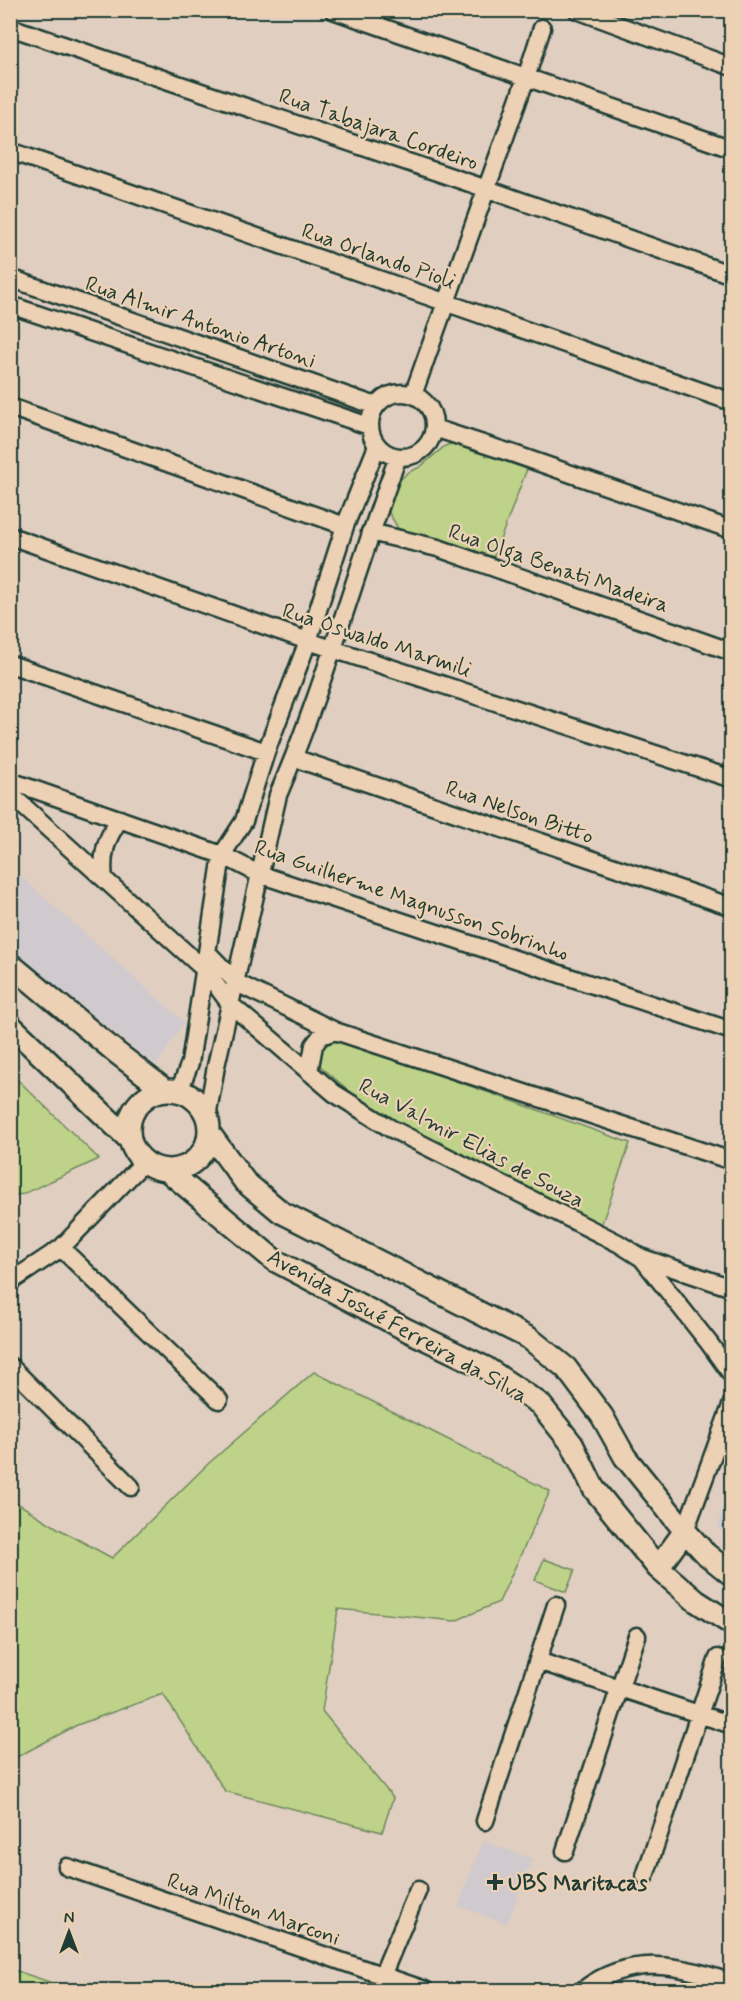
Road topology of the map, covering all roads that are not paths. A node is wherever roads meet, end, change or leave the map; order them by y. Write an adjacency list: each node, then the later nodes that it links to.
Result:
1 (333, 10): 6 (street)
2 (577, 10): 5 (street)
3 (10, 27): 9 (street, Rua Tabajara Cordeiro)
4 (542, 28): 6 (street)
5 (732, 67)
6 (526, 78): 7 (street); 9 (street)
7 (732, 149)
8 (10, 151): 12 (street, Rua Orlando Pioli)
9 (487, 189): 10 (street, Rua Tabajara Cordeiro); 12 (street)
10 (732, 275)
11 (10, 278): 16 (street, Rua Almir Antonio Artoni)
12 (447, 302): 14 (street); 15 (street, Rua Orlando Pioli)
13 (10, 305): 18 (street, Rua Almir Antonio Artoni)
14 (414, 395): 16 (street); 19 (street)
15 (732, 402)
16 (376, 406): 18 (street)
17 (10, 407): 22 (street)
18 (369, 426): 20 (street)
19 (434, 428): 21 (street); 23 (street)
20 (376, 446): 21 (street); 22 (street)
21 (398, 457): 24 (street)
22 (345, 526): 26 (street)
23 (732, 530)
24 (370, 532): 27 (street); 28 (street, Rua Olga Benati Madeira)
25 (10, 536): 26 (street, Rua Oswaldo Marmili)
26 (308, 640): 27 (street, Rua Oswaldo Marmili); 30 (street)
27 (333, 647): 31 (street); 32 (street, Rua Oswaldo Marmili)
28 (732, 652)
29 (10, 664): 30 (street)
30 (266, 752): 36 (street)
31 (294, 758): 37 (street); 39 (street, Rua Nelson Bitto)
32 (732, 779)
33 (10, 781): 35 (street, Rua Guilherme Magnusson Sobrinho)
34 (10, 794): 38 (street, Rua Valmir Elias de Souza)
35 (120, 819): 36 (street, Rua Guilherme Magnusson Sobrinho); 38 (street)
36 (222, 855): 37 (street, Rua Guilherme Magnusson Sobrinho); 40 (street)
37 (259, 874): 43 (street); 47 (street, Rua Guilherme Magnusson Sobrinho)
38 (104, 879): 42 (street, Rua Valmir Elias de Souza)
39 (732, 907)
40 (208, 953): 42 (street); 43 (street)
41 (10, 964): 49 (main road)
42 (205, 970): 44 (street, Rua Valmir Elias de Souza); 49 (street)
43 (237, 982): 44 (street); 46 (street)
44 (231, 1004): 48 (street, Rua Valmir Elias de Souza); 50 (street)
45 (10, 1024): 51 (main road)
46 (335, 1031): 48 (street); 52 (street)
47 (732, 1031)
48 (309, 1072): 56 (street, Rua Valmir Elias de Souza)
49 (172, 1090): 50 (main road); 51 (main road)
50 (208, 1125): 54 (main road); 64 (main road, Avenida Josué Ferreira da Silva)
51 (129, 1139): 53 (main road)
52 (732, 1161)
53 (144, 1162): 54 (main road); 55 (street)
54 (168, 1171): 65 (main road, Avenida Josué Ferreira da Silva)
55 (61, 1248): 57 (street); 61 (street)
56 (640, 1257): 58 (street, Rua Valmir Elias de Souza); 60 (street)
57 (10, 1282)
58 (732, 1288)
59 (10, 1366): 63 (street)
60 (732, 1375)
61 (219, 1400)
62 (732, 1403): 64 (street)
63 (131, 1487)
64 (685, 1531): 65 (main road); 66 (main road, Avenida Josué Ferreira da Silva)
65 (658, 1568): 68 (main road, Avenida Josué Ferreira da Silva)
66 (732, 1575)
67 (556, 1605): 71 (street)
68 (732, 1624)
69 (637, 1636): 72 (street)
70 (717, 1658): 73 (street)
71 (538, 1661): 72 (street); 75 (street)
72 (619, 1688): 73 (street); 76 (street)
73 (699, 1714): 74 (street); 78 (street)
74 (732, 1725)
75 (485, 1821)
76 (565, 1851)
77 (67, 1867): 80 (street, Rua Milton Marconi)
78 (645, 1876)
79 (418, 1890): 80 (street)
80 (382, 1976): 82 (street, Rua Milton Marconi)
81 (732, 1983): 83 (street)
82 (425, 1990)
83 (583, 1990)

